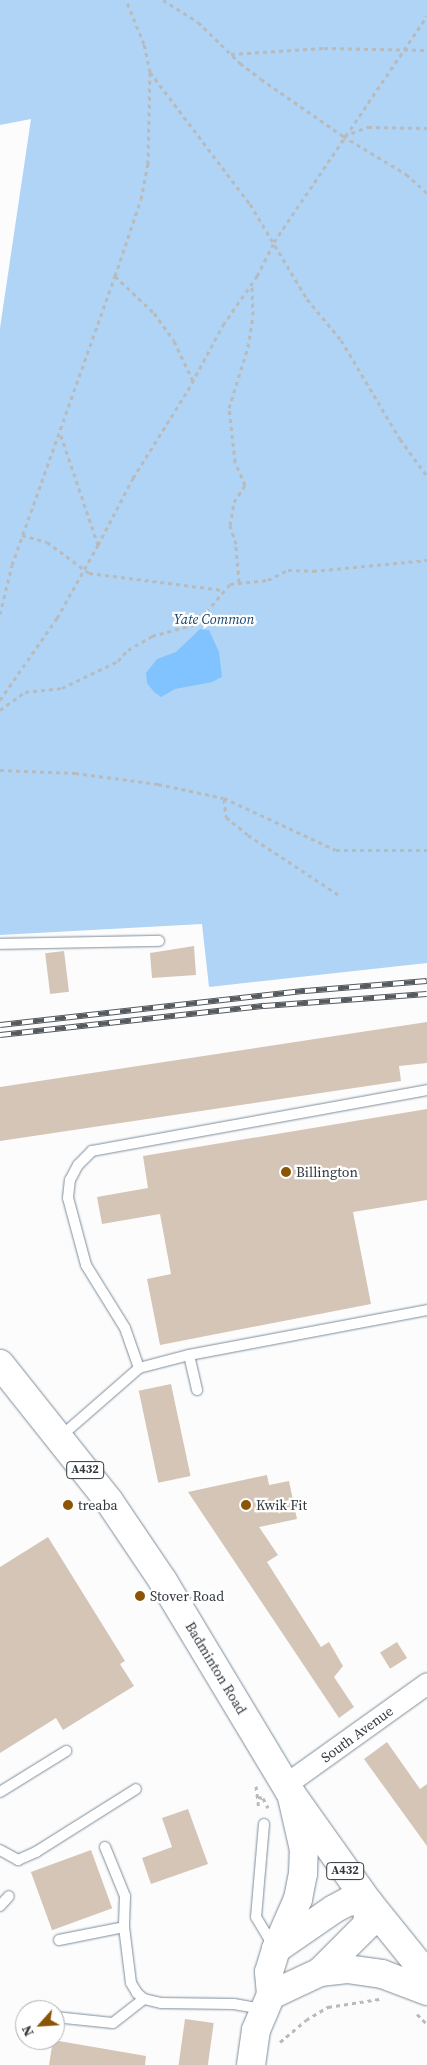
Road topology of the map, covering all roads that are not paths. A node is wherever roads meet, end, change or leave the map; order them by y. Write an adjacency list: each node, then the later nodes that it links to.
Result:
1 (159, 941): 2 (lane)
2 (0, 944)
3 (427, 1090): 7 (lane)
4 (427, 1310): 5 (lane)
5 (189, 1355): 7 (lane); 8 (lane)
6 (0, 1364): 9 (main road, Badminton Road / A432)
7 (139, 1368): 9 (lane)
8 (197, 1390)
9 (59, 1437): 12 (main road, Badminton Road / A432)
10 (427, 1683): 12 (street, South Avenue)
11 (66, 1751): 14 (lane)
12 (288, 1788): 19 (main road, Badminton Road / A432); 23 (main road)
13 (136, 1789): 17 (lane)
14 (0, 1792)
15 (264, 1824): 23 (lane)
16 (105, 1848): 21 (lane)
17 (0, 1850)
18 (9, 1896): 20 (lane)
19 (368, 1903): 23 (main road); 24 (main road); 25 (main road, Badminton Road / A432)
20 (0, 1906)
21 (124, 1927): 22 (lane); 26 (lane)
22 (59, 1940)
23 (276, 1950): 28 (main road)
24 (320, 1972): 27 (main road); 28 (main road)
25 (427, 1975)
26 (144, 1999): 28 (lane); 29 (lane)
27 (421, 2001)
28 (267, 2002): 30 (main road)
29 (65, 2018)
30 (251, 2065)

